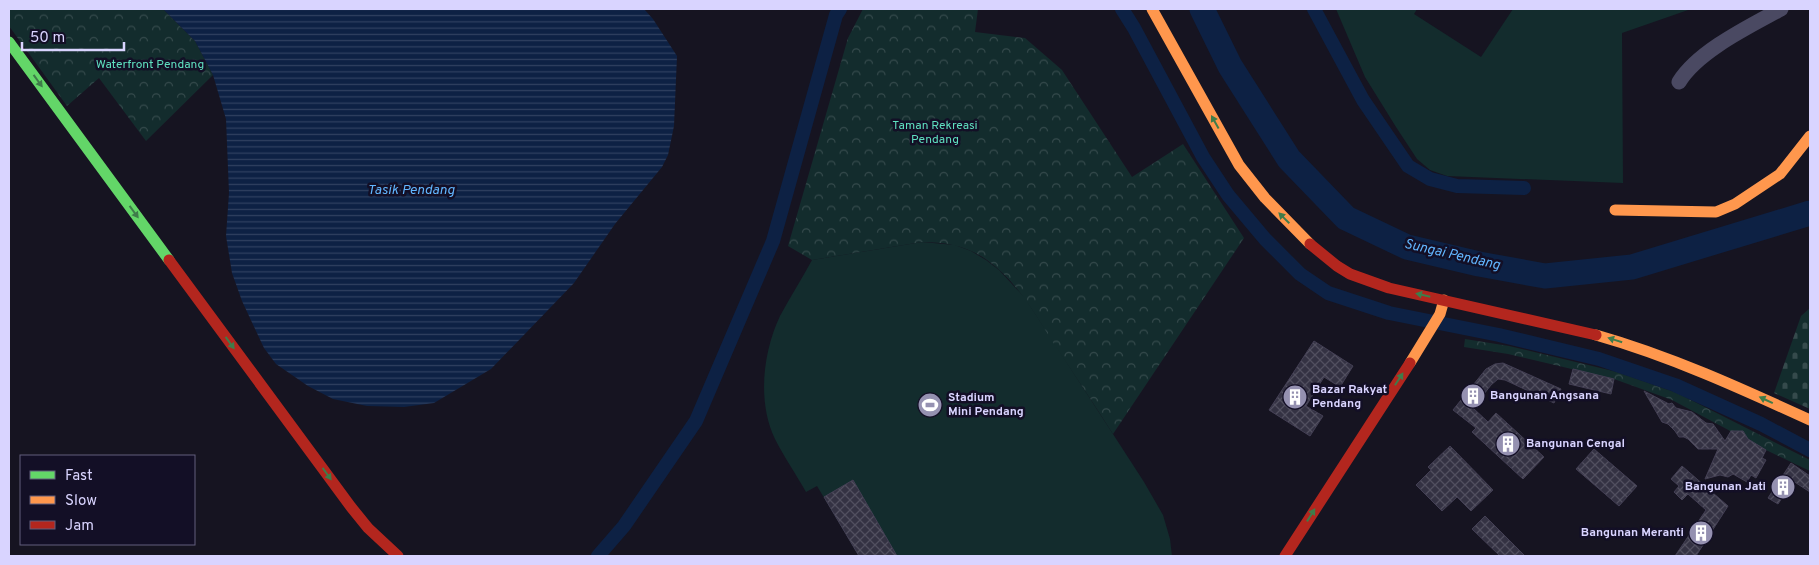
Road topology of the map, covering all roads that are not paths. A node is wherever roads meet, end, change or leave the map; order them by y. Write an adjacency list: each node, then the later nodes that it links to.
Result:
1 (1152, 9): 7 (street, one-way to 1)
2 (1781, 9): 4 (street)
3 (9, 42): 9 (street, one-way to 9)
4 (1679, 82)
5 (1810, 136): 6 (street)
6 (1615, 210)
7 (1444, 300): 8 (street, one-way to 7); 10 (street, one-way to 7)
8 (1810, 420)
9 (398, 556)
10 (1285, 556)

